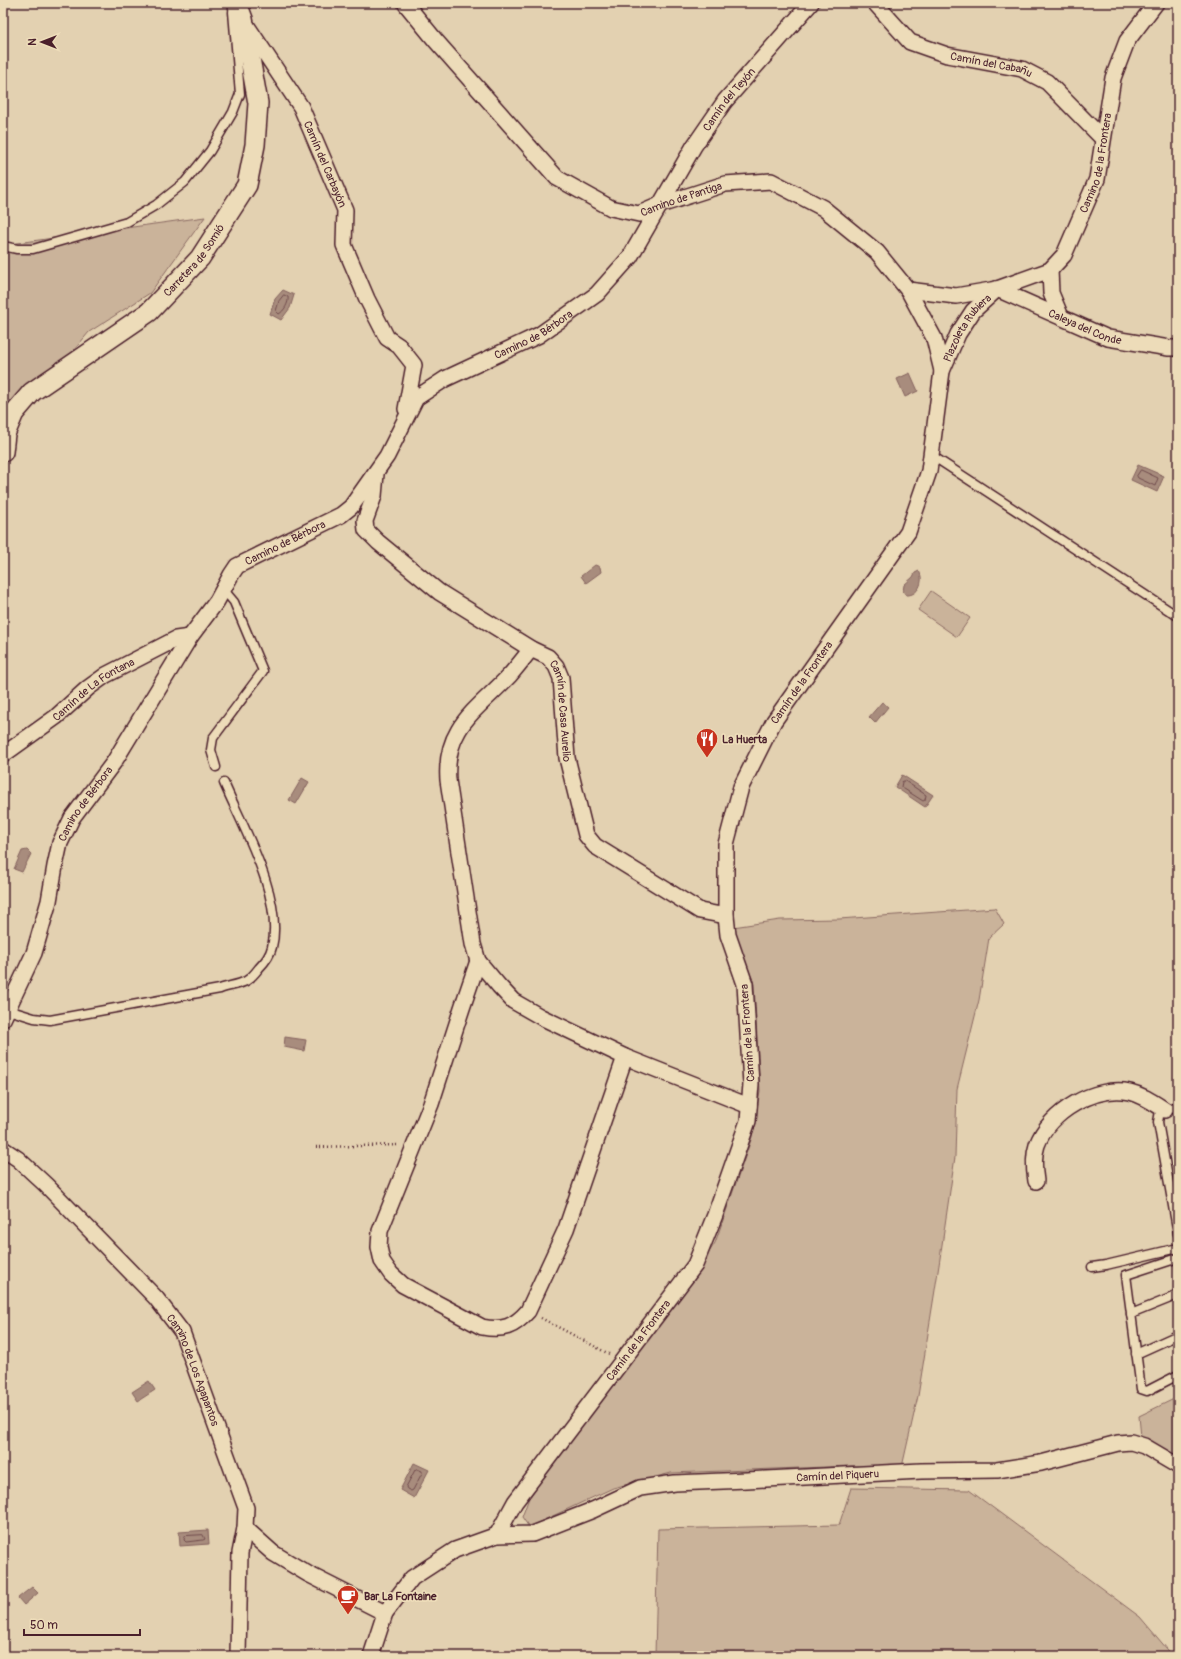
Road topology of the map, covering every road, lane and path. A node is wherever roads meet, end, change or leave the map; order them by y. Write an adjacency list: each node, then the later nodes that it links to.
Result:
1 (232, 3): 9 (lane)
2 (405, 3): 8 (street, Camino de Pantiga)
3 (811, 3): 8 (street, Camín del Teyón)
4 (875, 3): 7 (street, Camín del Cabañu)
5 (1156, 3): 7 (street, Camino de la Frontera)
6 (240, 11): 16 (street, Camín del Carbayón); 17 (street, Carretera de Somió)
7 (1102, 138): 10 (street, Camino de la Frontera)
8 (660, 205): 12 (street, Camino de Pantiga); 16 (street, Camino de Bérbora)
9 (3, 246)
10 (1050, 270): 11 (street, Camino de la Frontera); 13 (street)
11 (997, 289): 12 (street, Plazoleta Rubiera); 13 (street, Caleya del Conde); 15 (street, Plazoleta Rubiera)
12 (908, 290): 15 (street, Plazoleta Rubiera)
13 (1061, 317): 14 (street, Caleya del Conde)
14 (1178, 348)
15 (942, 371): 18 (street, Camín de la Frontera)
16 (402, 425): 19 (street, Camino de Bérbora)
17 (3, 452)
18 (931, 455): 21 (lane); 27 (street, Camín de la Frontera)
19 (377, 471): 20 (street, Camino de Bérbora); 23 (street, Camín de Casa Aurelio)
20 (223, 590): 22 (street, Camino de Bérbora); 25 (lane)
21 (1176, 615)
22 (190, 637): 24 (street, Camín de La Fontana); 29 (street, Camino de Bérbora)
23 (531, 649): 27 (street, Camín de Casa Aurelio); 28 (street)
24 (3, 755)
25 (216, 767)
26 (224, 783): 29 (lane)
27 (726, 916): 31 (street, Camín de la Frontera)
28 (478, 961): 30 (street); 33 (street)
29 (6, 1014)
30 (625, 1057): 31 (street); 42 (street)
31 (749, 1106): 46 (street, Camín de la Frontera)
32 (1172, 1108): 36 (street); 37 (lane)
33 (416, 1144): 34 (path); 42 (street)
34 (316, 1147)
35 (3, 1149): 49 (street, Camino de Los Agapantos)
36 (1036, 1181)
37 (1178, 1234)
38 (1178, 1248): 40 (lane)
39 (1178, 1258): 43 (lane)
40 (1092, 1267)
41 (1178, 1295): 43 (lane)
42 (528, 1311): 46 (path)
43 (1132, 1314): 45 (lane)
44 (1178, 1335): 45 (lane)
45 (1136, 1354): 47 (lane)
46 (622, 1361): 50 (street, Camín de la Frontera)
47 (1178, 1375)
48 (1178, 1466): 50 (street, Camín del Piqueru)
49 (245, 1528): 51 (street); 52 (street, Camino de Los Agapantos)
50 (498, 1535): 51 (street, Camín del Piqueru)
51 (385, 1613): 53 (street, Camín del Piqueru)
52 (238, 1656)
53 (371, 1656)

